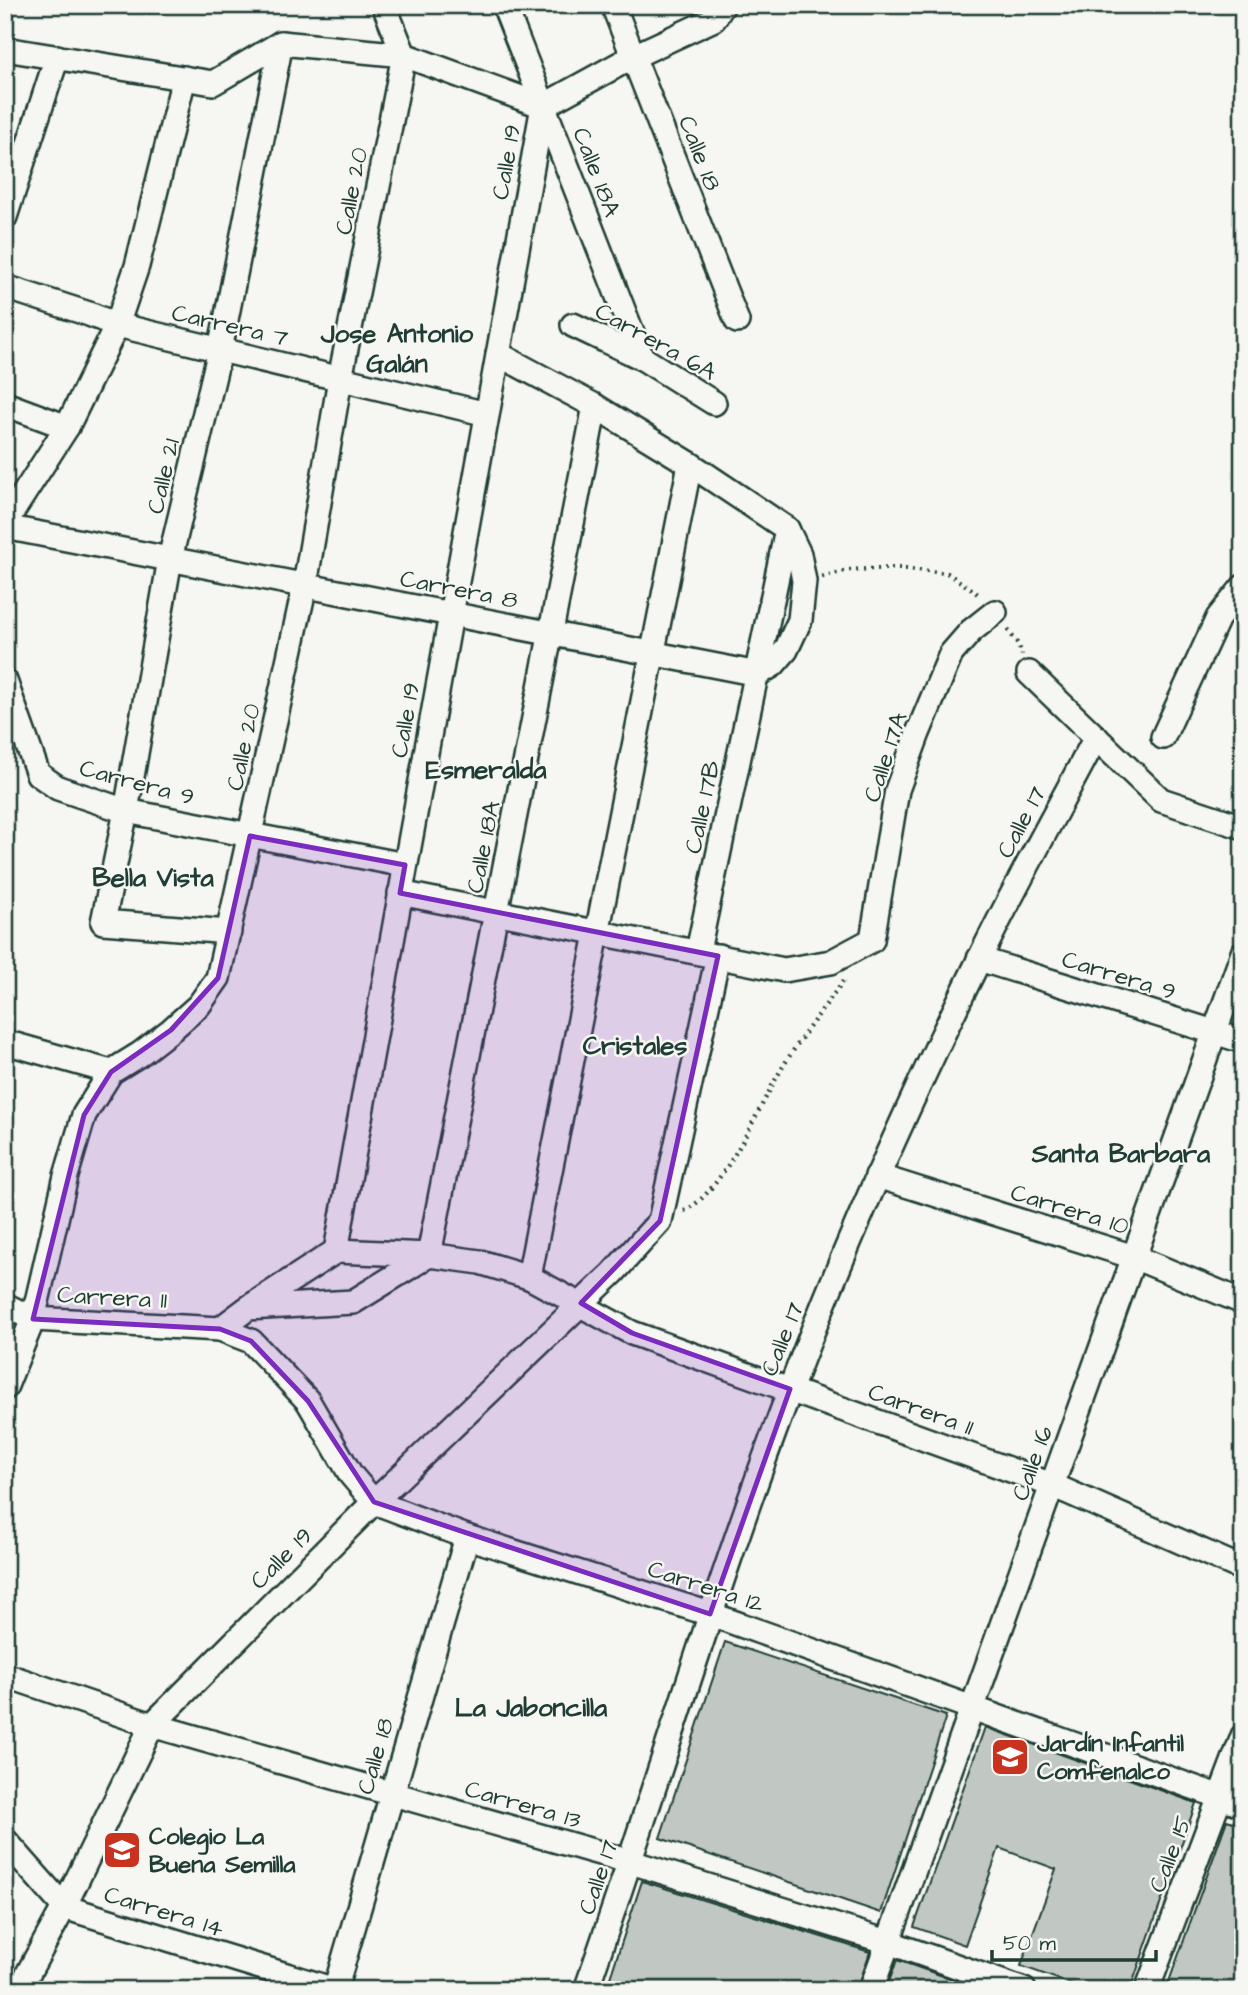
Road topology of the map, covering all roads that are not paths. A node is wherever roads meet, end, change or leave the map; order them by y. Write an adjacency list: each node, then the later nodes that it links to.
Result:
1 (384, 5): 7 (street)
2 (504, 5): 11 (street, Calle 18A)
3 (613, 5): 8 (street, Calle 18)
4 (723, 5): 8 (street)
5 (281, 43): 7 (street); 10 (street); 17 (street, Calle 21)
6 (5, 49): 9 (street)
7 (404, 55): 11 (street); 20 (street, Calle 20)
8 (634, 55): 11 (street); 14 (street, Calle 18)
9 (57, 57): 10 (street); 12 (street)
10 (184, 78): 15 (street)
11 (543, 106): 18 (street, Calle 19); 19 (street, Calle 18A)
12 (5, 217)
13 (5, 287): 15 (street, Carrera 7)
14 (737, 321)
15 (117, 325): 17 (street, Carrera 7); 25 (street)
16 (573, 325): 19 (street, Carrera 6A)
17 (220, 350): 20 (street, Carrera 7); 29 (street, Calle 21)
18 (498, 354): 23 (street); 24 (street, Calle 19)
19 (642, 358): 21 (street, Carrera 6A)
20 (340, 379): 24 (street, Carrera 7); 30 (street, Calle 20)
21 (714, 403)
22 (5, 404): 25 (street)
23 (595, 406): 26 (street); 34 (street, Calle 18A)
24 (487, 414): 33 (street, Calle 19)
25 (67, 427): 27 (street)
26 (690, 464): 28 (street); 35 (street)
27 (5, 525): 29 (street, Carrera 8)
28 (787, 529): 37 (street); 37 (street)
29 (170, 559): 30 (street, Carrera 8); 41 (street, Calle 21)
30 (305, 586): 33 (street, Carrera 8); 43 (street, Calle 20)
31 (1243, 587): 40 (street)
32 (995, 612): 49 (street, Calle 17A)
33 (451, 614): 34 (street, Carrera 8); 44 (street, Calle 19)
34 (551, 633): 35 (street, Carrera 8); 46 (street, Calle 18A)
35 (653, 653): 37 (street, Carrera 8); 48 (street)
36 (1029, 673): 39 (street)
37 (758, 674): 49 (street, Calle 17B)
38 (5, 681): 41 (street, Carrera 9)
39 (1096, 737): 42 (street); 51 (street, Calle 17)
40 (1163, 737)
41 (126, 811): 43 (street, Carrera 9); 47 (street, Calle 21)
42 (1243, 827)
43 (250, 836): 44 (street, Carrera 9); 47 (street, Calle 20)
44 (405, 865): 45 (street, Calle 19)
45 (400, 893): 46 (street); 58 (street, Calle 19)
46 (497, 912): 48 (street); 59 (street, Calle 18A)
47 (229, 932): 55 (street, Calle 20)
48 (598, 932): 49 (street); 61 (street)
49 (708, 953): 57 (street, Calle 17B)
50 (1243, 953): 52 (street, Calle 16)
51 (979, 959): 52 (street, Carrera 9); 56 (street, Calle 17)
52 (1214, 1032): 53 (street, Carrera 9); 60 (street, Calle 16)
53 (1243, 1041)
54 (5, 1042): 55 (street)
55 (111, 1072): 66 (street, Calle 20)
56 (877, 1176): 60 (street, Carrera 10); 69 (street, Calle 17)
57 (660, 1221): 63 (street, Calle 19)
58 (336, 1251): 59 (street); 65 (street)
59 (429, 1255): 61 (street, Carrera 11); 65 (street)
60 (1134, 1256): 62 (street, Carrera 10); 70 (street, Calle 16)
61 (529, 1277): 63 (street, Carrera 11)
62 (1243, 1302)
63 (580, 1303): 69 (street, Carrera 11); 71 (street, Calle 19)
64 (5, 1305): 66 (street, Carrera 11)
65 (248, 1308): 67 (street)
66 (33, 1319): 67 (street, Carrera 11); 68 (street, Calle 20)
67 (220, 1329): 71 (street)
68 (5, 1388)
69 (790, 1389): 70 (street, Carrera 11); 74 (street, Calle 17)
70 (1052, 1485): 73 (street, Carrera 11); 76 (street, Calle 16)
71 (373, 1502): 72 (street, Carrera 12); 77 (street, Calle 19)
72 (467, 1537): 74 (street, Carrera 12); 79 (street, Calle 18)
73 (1243, 1570)
74 (710, 1614): 76 (street, Carrera 12); 83 (street, Calle 17)
75 (5, 1675): 77 (street, Carrera 13)
76 (972, 1707): 80 (street, Carrera 12); 85 (street, Calle 16)
77 (152, 1725): 79 (street, Carrera 13); 84 (street, Calle 19)
78 (1243, 1736): 80 (street, Calle 15)
79 (391, 1793): 83 (street, Carrera 13); 87 (street, Calle 18)
80 (1220, 1798): 81 (street, Carrera 12); 91 (street, Calle 15)
81 (1243, 1805)
82 (5, 1840): 84 (street)
83 (631, 1862): 85 (street, Carrera 13); 88 (street, Calle 17)
84 (64, 1908): 86 (street, Calle 19); 87 (street, Carrera 14)
85 (888, 1942): 89 (street, Calle 16); 90 (street, Carrera 13)
86 (19, 1990)
87 (335, 1990)
88 (586, 1990)
89 (871, 1990)
90 (1024, 1990)
91 (1147, 1990)

